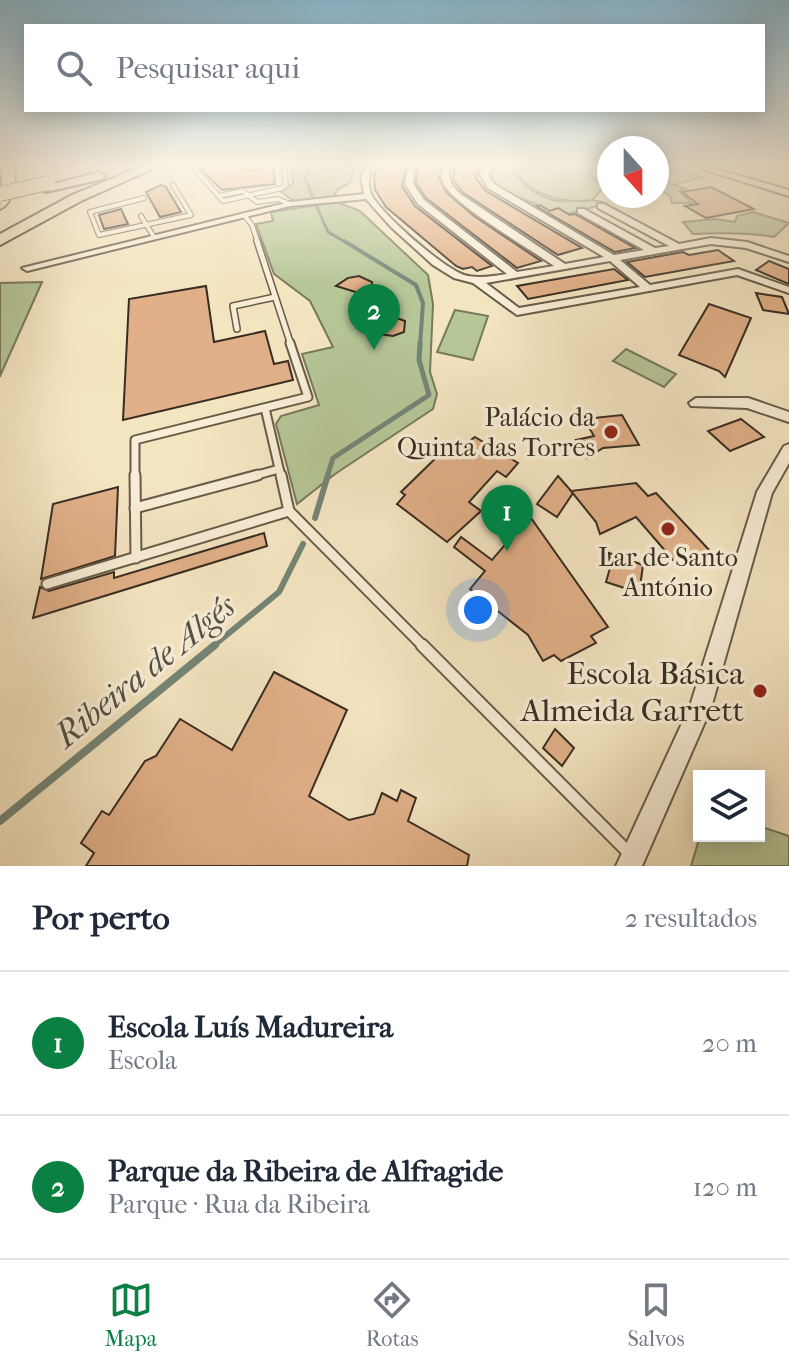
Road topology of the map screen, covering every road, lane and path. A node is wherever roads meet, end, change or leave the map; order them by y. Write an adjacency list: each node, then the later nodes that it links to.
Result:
1 (62, 204): 17 (highway)
2 (119, 204): 14 (lane)
3 (185, 204): 14 (lane)
4 (288, 204): 11 (street)
5 (374, 204): 25 (street)
6 (424, 204): 24 (street)
7 (470, 204): 22 (street)
8 (522, 204): 20 (street)
9 (605, 208): 13 (street)
10 (581, 211): 15 (street)
11 (244, 215): 16 (street); 28 (lane)
12 (141, 216): 14 (lane)
13 (629, 220): 15 (street); 18 (street)
14 (147, 226): 16 (lane)
15 (610, 227): 19 (street)
16 (154, 237): 23 (street)
17 (0, 240)
18 (678, 247): 19 (street); 21 (street)
19 (653, 251): 20 (street)
20 (612, 258): 22 (street); 26 (street)
21 (789, 259)
22 (563, 267): 24 (street)
23 (27, 268)
24 (515, 275): 25 (street)
25 (476, 280): 26 (street)
26 (648, 288): 27 (street)
27 (789, 290)
28 (275, 297): 29 (lane); 31 (lane)
29 (237, 329)
30 (696, 403): 32 (street)
31 (265, 408): 34 (lane); 35 (lane)
32 (789, 417)
33 (789, 450): 39 (street)
34 (279, 469): 35 (lane); 36 (lane)
35 (135, 508): 37 (lane)
36 (289, 511): 37 (lane); 39 (lane)
37 (136, 558): 38 (lane)
38 (47, 584)
39 (631, 861)

